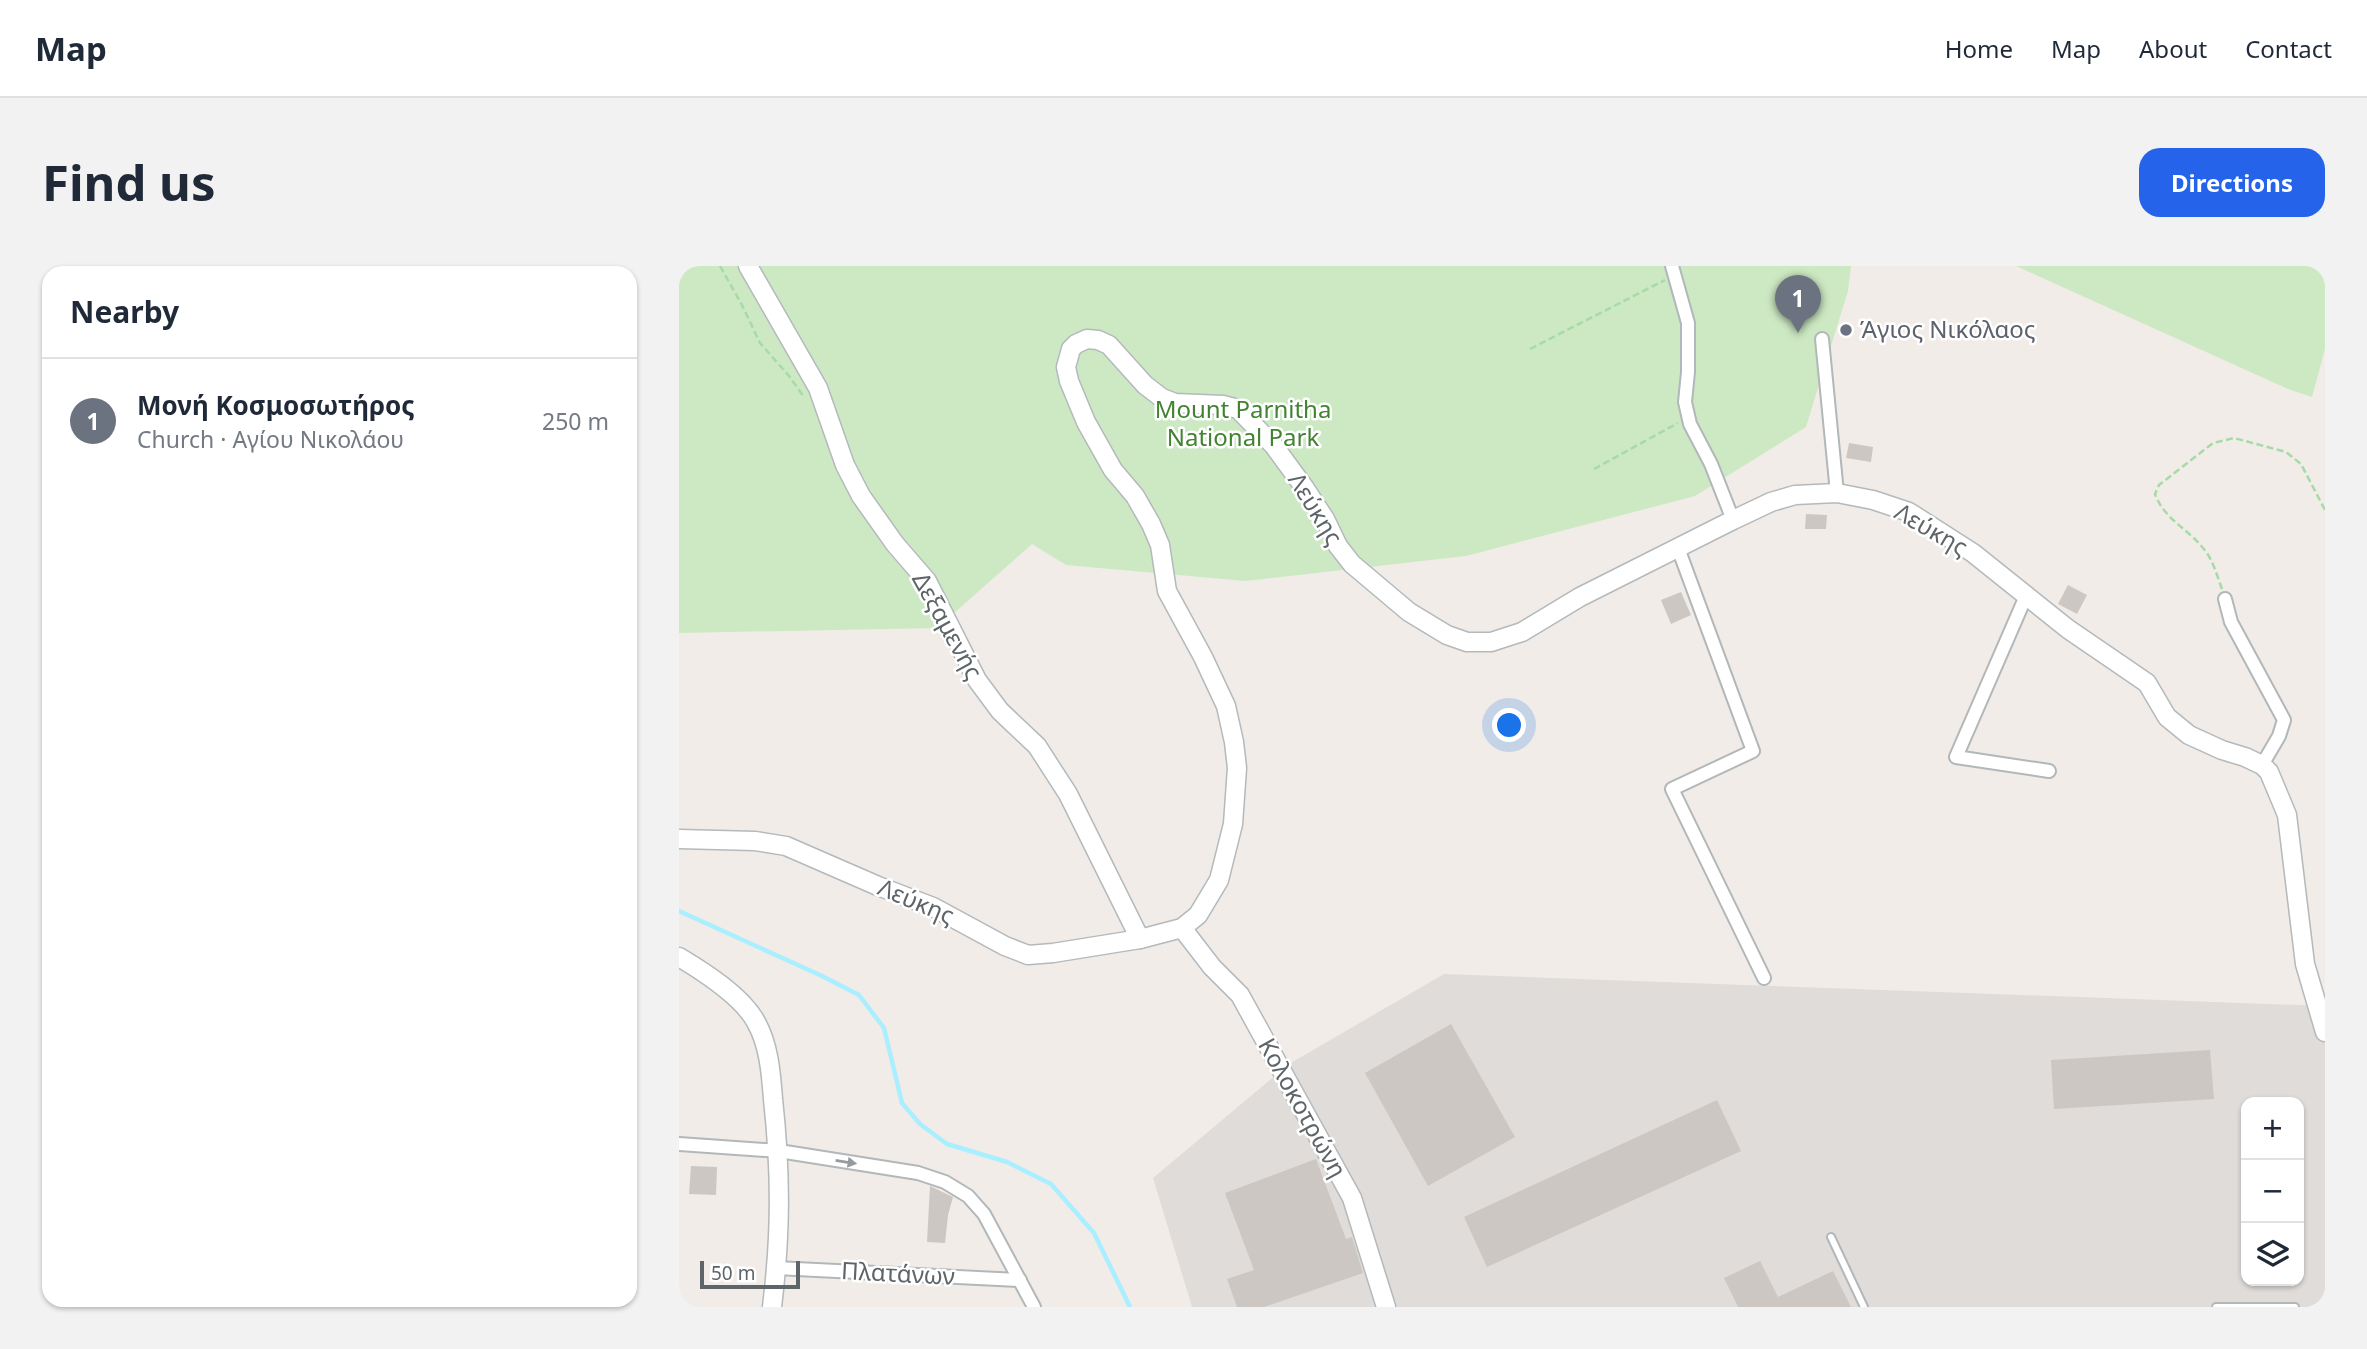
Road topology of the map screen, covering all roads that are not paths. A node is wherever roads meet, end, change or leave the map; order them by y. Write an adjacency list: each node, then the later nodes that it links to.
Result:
1 (748, 266): 13 (street, Δεξαμενής)
2 (1673, 270): 5 (street)
3 (1822, 339): 4 (street)
4 (1837, 493): 5 (street, Λεύκης); 7 (street, Λεύκης)
5 (1733, 520): 6 (street, Λεύκης)
6 (1678, 548): 12 (street, Λεύκης); 15 (street)
7 (2026, 596): 9 (street, Λεύκης); 10 (street)
8 (2225, 598): 9 (street)
9 (2262, 765): 16 (street)
10 (2049, 771)
11 (679, 839): 13 (street, Λεύκης)
12 (1182, 928): 13 (street, Λεύκης); 24 (street, Κολοκοτρώνη)
13 (1140, 939)
14 (679, 957): 18 (street)
15 (1764, 978)
16 (2325, 1032)
17 (679, 1144): 18 (street)
18 (779, 1151): 20 (street); 21 (street, one-way to 21)
19 (1831, 1237): 25 (lane)
20 (776, 1268): 21 (street, Πλατάνων); 22 (street)
21 (1020, 1280): 23 (street)
22 (772, 1307)
23 (1034, 1307)
24 (1386, 1307)
25 (1864, 1307)
26 (2216, 1307): 27 (lane)
27 (2294, 1307)

